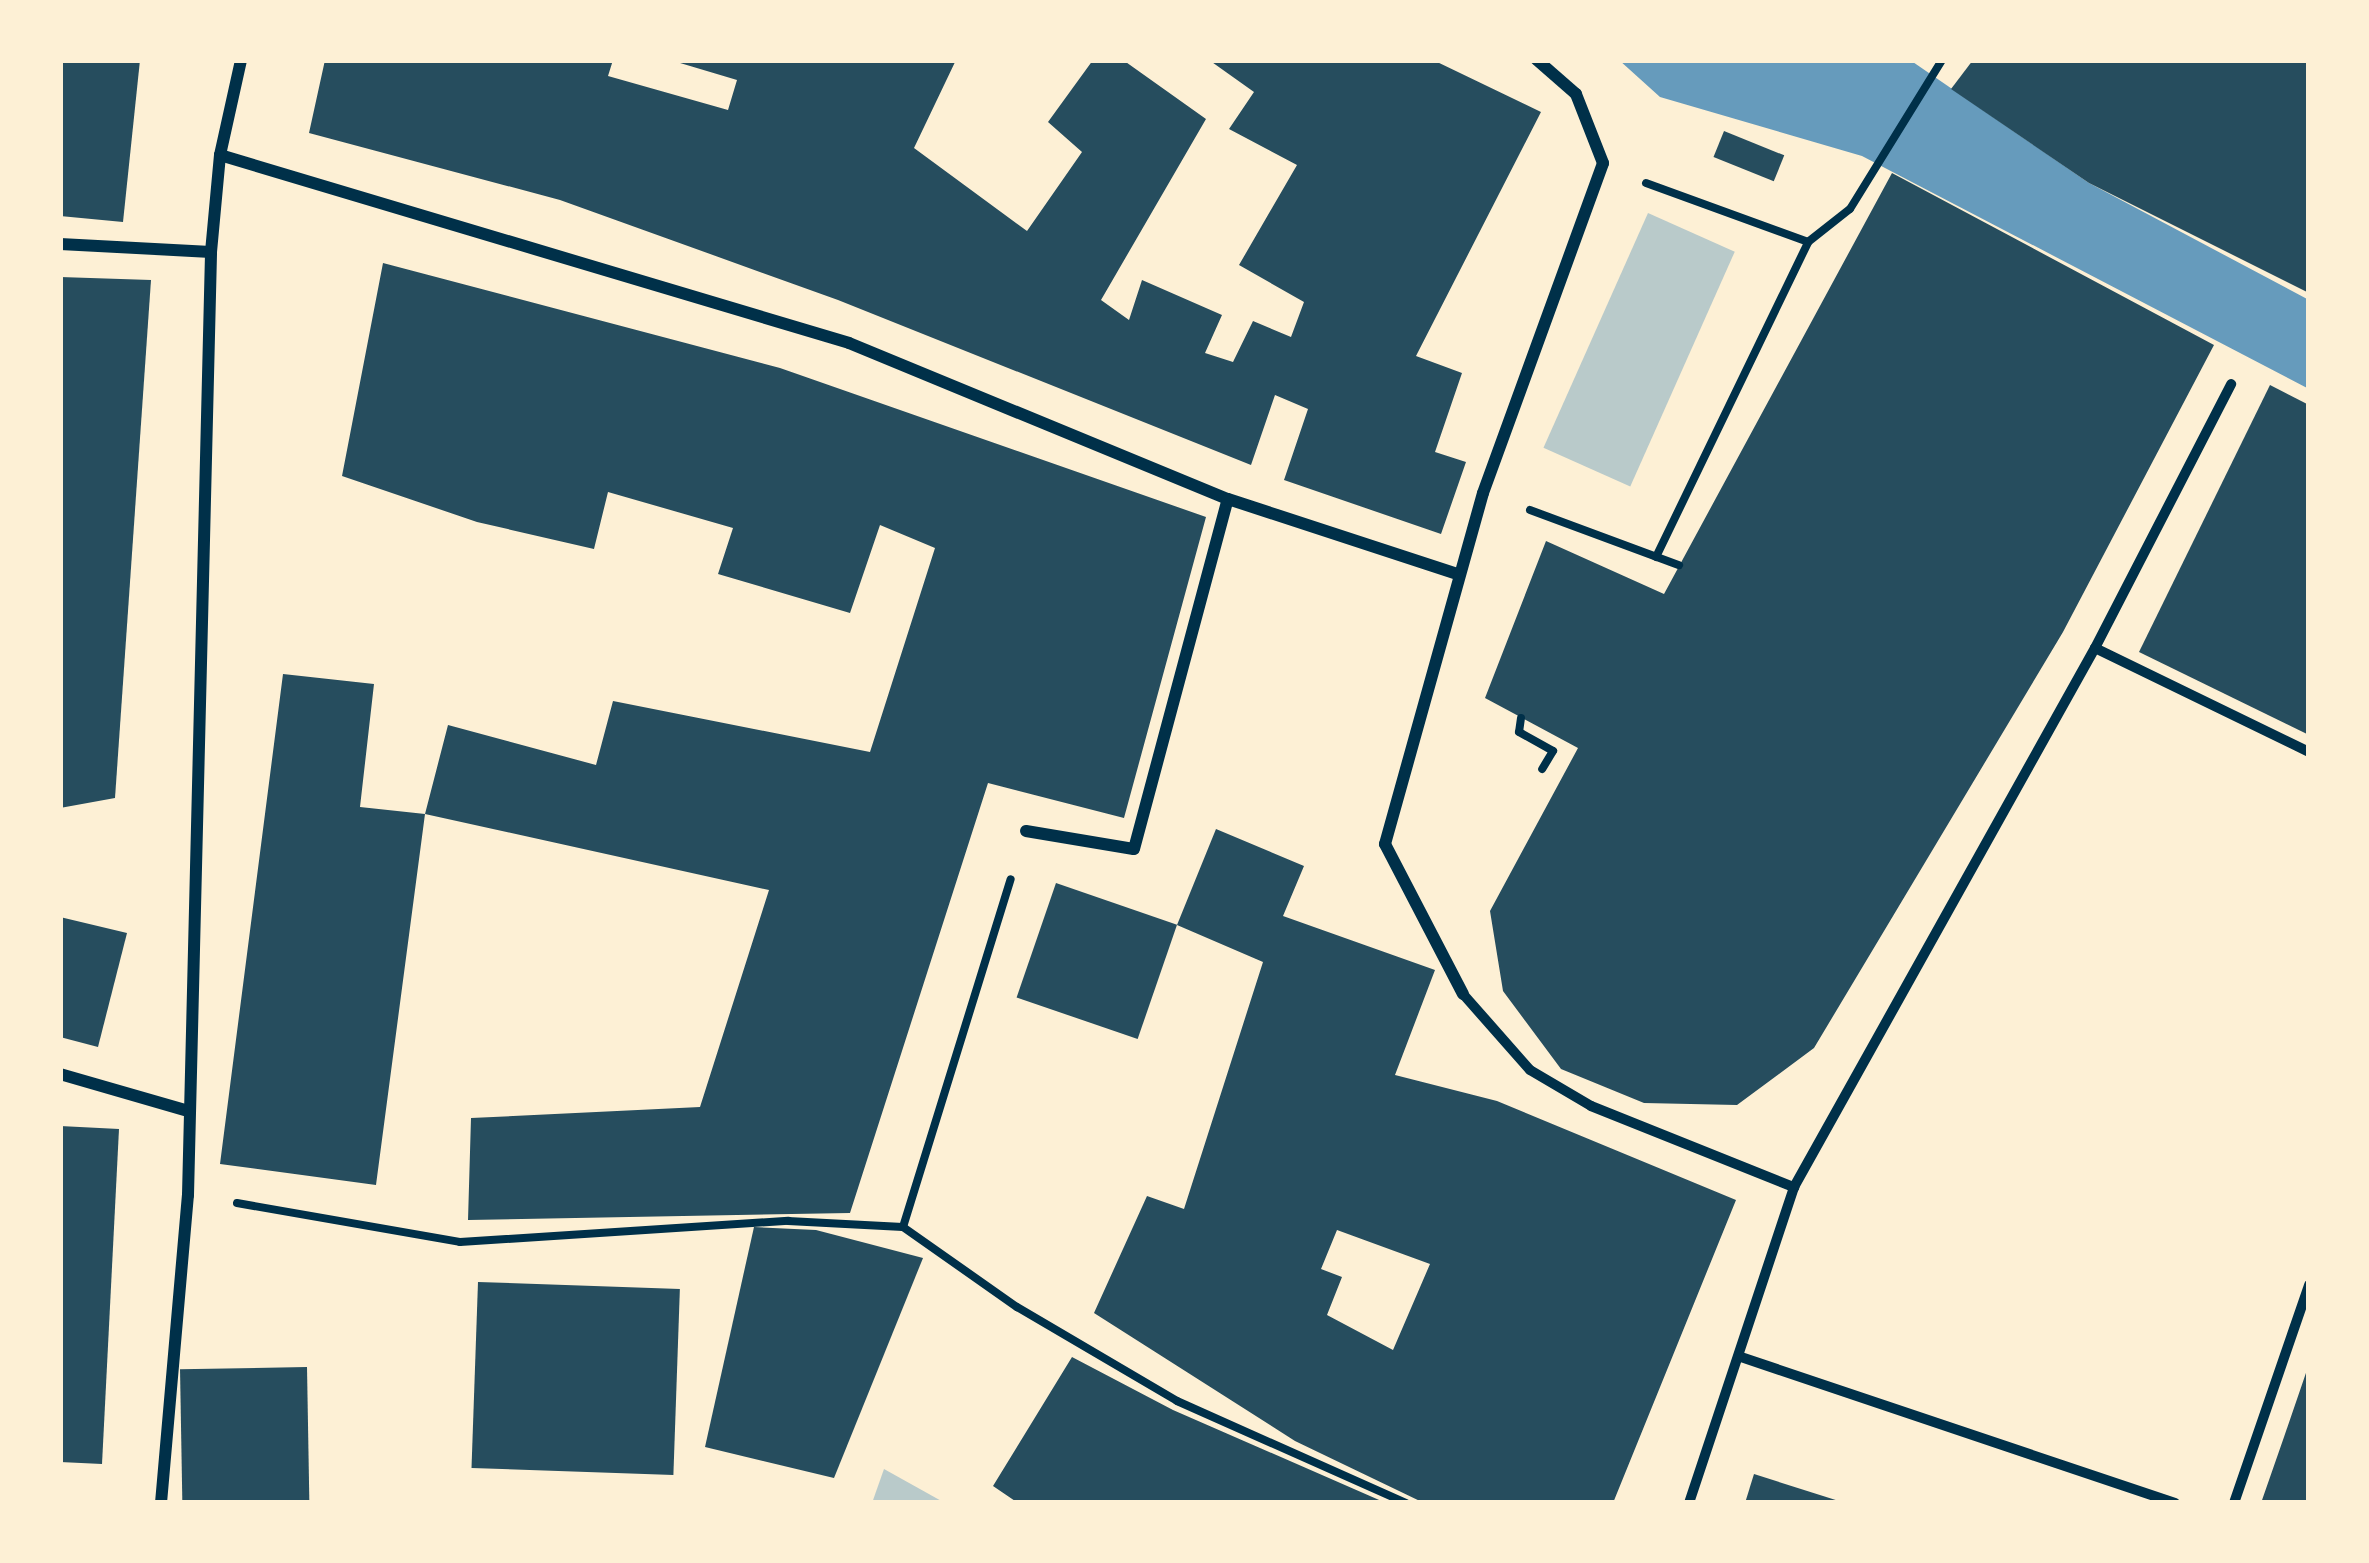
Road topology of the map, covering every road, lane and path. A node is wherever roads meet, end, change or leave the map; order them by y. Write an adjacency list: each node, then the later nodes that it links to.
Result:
1 (241, 60): 4 (street)
2 (1537, 60): 14 (street)
3 (1942, 60): 6 (path)
4 (220, 155): 8 (street); 10 (street)
5 (1698, 206): 6 (path)
6 (1808, 242): 12 (path)
7 (60, 244): 8 (street)
8 (212, 252): 22 (street)
9 (2231, 384): 15 (street)
10 (1228, 499): 14 (street); 19 (street)
11 (1576, 528): 12 (path)
12 (1656, 557): 13 (path)
13 (1678, 566)
14 (1458, 574): 20 (street)
15 (2095, 649): 17 (street); 23 (street)
16 (1521, 718): 18 (path)
17 (2309, 752)
18 (1542, 769)
19 (1026, 831): 25 (path)
20 (1463, 994): 23 (street)
21 (60, 1074): 22 (street)
22 (188, 1111): 24 (street)
23 (1794, 1186): 27 (street)
24 (188, 1195): 25 (path); 28 (street)
25 (903, 1227): 29 (path)
26 (2309, 1285): 32 (street)
27 (1741, 1357): 30 (street); 31 (street)
28 (161, 1503)
29 (1406, 1503)
30 (1689, 1503)
31 (2175, 1503)
32 (2234, 1503)

